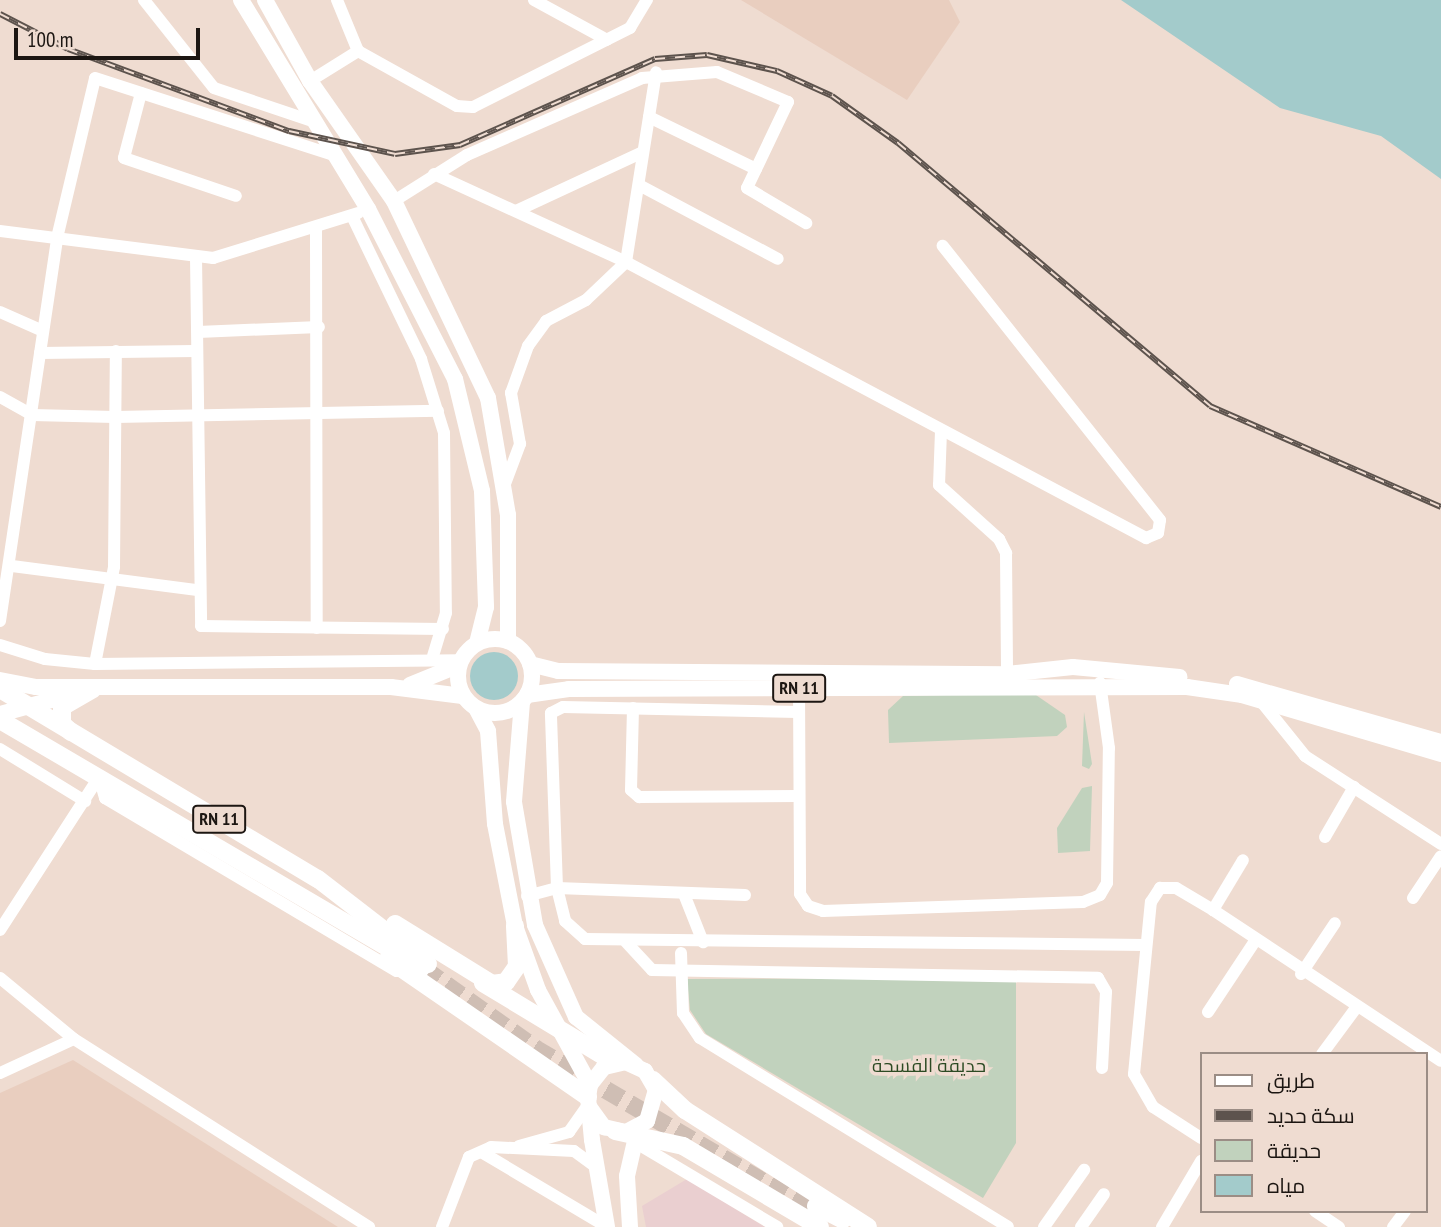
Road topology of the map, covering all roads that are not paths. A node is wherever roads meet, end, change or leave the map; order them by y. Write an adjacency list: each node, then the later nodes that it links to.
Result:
1 (144, 0): 13 (street)
2 (241, 0): 13 (main road)
3 (265, 0): 10 (main road)
4 (337, 0): 8 (street)
5 (534, 0): 7 (street)
6 (647, 0): 7 (street)
7 (607, 40): 8 (street)
8 (358, 51): 10 (street)
9 (656, 72): 12 (street); 16 (street); 17 (street)
10 (310, 81): 20 (main road)
11 (141, 93): 15 (street); 19 (street); 27 (street)
12 (649, 117): 14 (street); 16 (street)
13 (312, 121): 15 (main road)
14 (643, 152): 18 (street); 22 (street)
15 (333, 155): 21 (main road)
16 (756, 169): 24 (street)
17 (433, 174): 20 (street); 22 (street)
18 (639, 185): 30 (street); 31 (street)
19 (236, 196)
20 (394, 201): 46 (main road)
21 (368, 209): 23 (street); 55 (main road)
22 (516, 211): 31 (street)
23 (352, 215): 25 (street); 40 (street)
24 (806, 223)
25 (316, 230): 29 (street); 33 (street)
26 (0, 231): 27 (street)
27 (57, 238): 29 (street); 34 (street)
28 (943, 246): 45 (street)
29 (196, 257): 35 (street)
30 (778, 259)
31 (626, 262): 45 (street); 46 (street)
32 (0, 312): 34 (street)
33 (318, 327): 35 (street); 42 (street)
34 (43, 331): 38 (street)
35 (198, 332): 37 (street)
36 (116, 351): 37 (street); 38 (street); 44 (street)
37 (195, 351): 41 (street)
38 (40, 353): 43 (street)
39 (0, 397): 43 (street)
40 (439, 411): 42 (street); 53 (street)
41 (196, 413): 42 (street); 44 (street); 50 (street)
42 (317, 413): 52 (street)
43 (32, 415): 44 (street); 47 (street)
44 (115, 418): 48 (street)
45 (941, 431): 61 (street)
46 (505, 484): 54 (main road)
47 (12, 566): 48 (street); 49 (street)
48 (111, 579): 50 (street); 59 (street)
49 (5, 582): 51 (street)
50 (197, 590): 52 (street)
51 (0, 621)
52 (317, 628): 53 (street)
53 (443, 629): 57 (street)
54 (508, 641): 55 (main road); 60 (main road)
55 (478, 643): 58 (main road)
56 (0, 645): 59 (street)
57 (433, 656): 58 (street); 59 (street)
58 (460, 663): 64 (main road); 68 (main road)
59 (95, 664)
60 (530, 664): 61 (main road, RN 11); 69 (main road)
61 (1007, 674): 78 (main road, RN 11)
62 (0, 680): 66 (main road)
63 (1100, 683): 65 (main road, RN 11); 70 (main road, RN 11); 83 (street)
64 (391, 687): 66 (main road); 68 (main road)
65 (799, 688): 69 (main road, RN 11); 74 (street)
66 (93, 689): 71 (main road); 77 (highway)
67 (0, 690): 71 (highway, RN 11)
68 (462, 696): 73 (main road)
69 (525, 699): 73 (main road); 93 (main road)
70 (1260, 700): 80 (main road, RN 11); 82 (street)
71 (27, 706): 75 (main road); 77 (highway, RN 11)
72 (633, 708): 74 (street); 83 (street); 90 (street)
73 (477, 710): 97 (main road)
74 (799, 712): 83 (street)
75 (0, 714)
76 (0, 720): 81 (highway, RN 11)
77 (74, 735): 89 (highway, RN 11)
78 (1441, 742)
79 (0, 749): 84 (street)
80 (1441, 754)
81 (99, 777): 84 (street); 104 (highway, RN 11); 104 (street)
82 (1354, 787): 85 (street); 86 (street)
83 (798, 796)
84 (85, 801): 98 (street)
85 (1325, 837)
86 (1441, 844)
87 (1441, 856): 94 (street)
88 (1243, 860): 95 (street)
89 (318, 879): 104 (highway, RN 11); 108 (highway)
90 (557, 888): 91 (street); 93 (street); 100 (street)
91 (684, 894): 92 (street); 101 (street)
92 (745, 895)
93 (527, 896): 116 (main road)
94 (1413, 898)
95 (1213, 910): 99 (street); 102 (street)
96 (1335, 923): 106 (street)
97 (515, 926): 108 (highway); 111 (main road)
98 (0, 930)
99 (1255, 941): 106 (street); 110 (street)
100 (626, 942): 101 (street); 105 (street)
101 (703, 942): 102 (street)
102 (1146, 946): 122 (street)
103 (681, 953): 105 (street)
104 (421, 970): 120 (highway)
105 (680, 971): 117 (street); 140 (street)
106 (1301, 974): 109 (street)
107 (0, 978): 112 (street)
108 (481, 982): 111 (highway)
109 (1356, 1008): 113 (street); 114 (street)
110 (1208, 1012)
111 (558, 1032): 115 (highway); 120 (main road)
112 (74, 1040): 118 (street); 132 (street)
113 (1323, 1052)
114 (1427, 1052)
115 (615, 1063): 116 (main road); 120 (main road)
116 (636, 1065): 119 (main road)
117 (1102, 1068)
118 (0, 1073)
119 (653, 1080): 123 (main road); 139 (highway)
120 (589, 1098): 121 (main road); 124 (street); 127 (main road)
121 (615, 1131): 123 (highway)
122 (1200, 1134)
123 (635, 1135): 131 (highway); 135 (main road); 136 (street)
124 (517, 1147): 125 (street); 127 (street)
125 (483, 1153): 133 (street); 134 (street)
126 (1200, 1163): 143 (street)
127 (596, 1167): 134 (main road)
128 (1084, 1170): 141 (street)
129 (1104, 1194): 142 (street)
130 (1318, 1213): 144 (street)
131 (816, 1215): 137 (highway); 138 (highway)
132 (369, 1227)
133 (442, 1227)
134 (607, 1227)
135 (630, 1227)
136 (777, 1227)
137 (840, 1227)
138 (855, 1227)
139 (868, 1227)
140 (1008, 1227)
141 (1044, 1227)
142 (1081, 1227)
143 (1162, 1227)
144 (1339, 1227)

